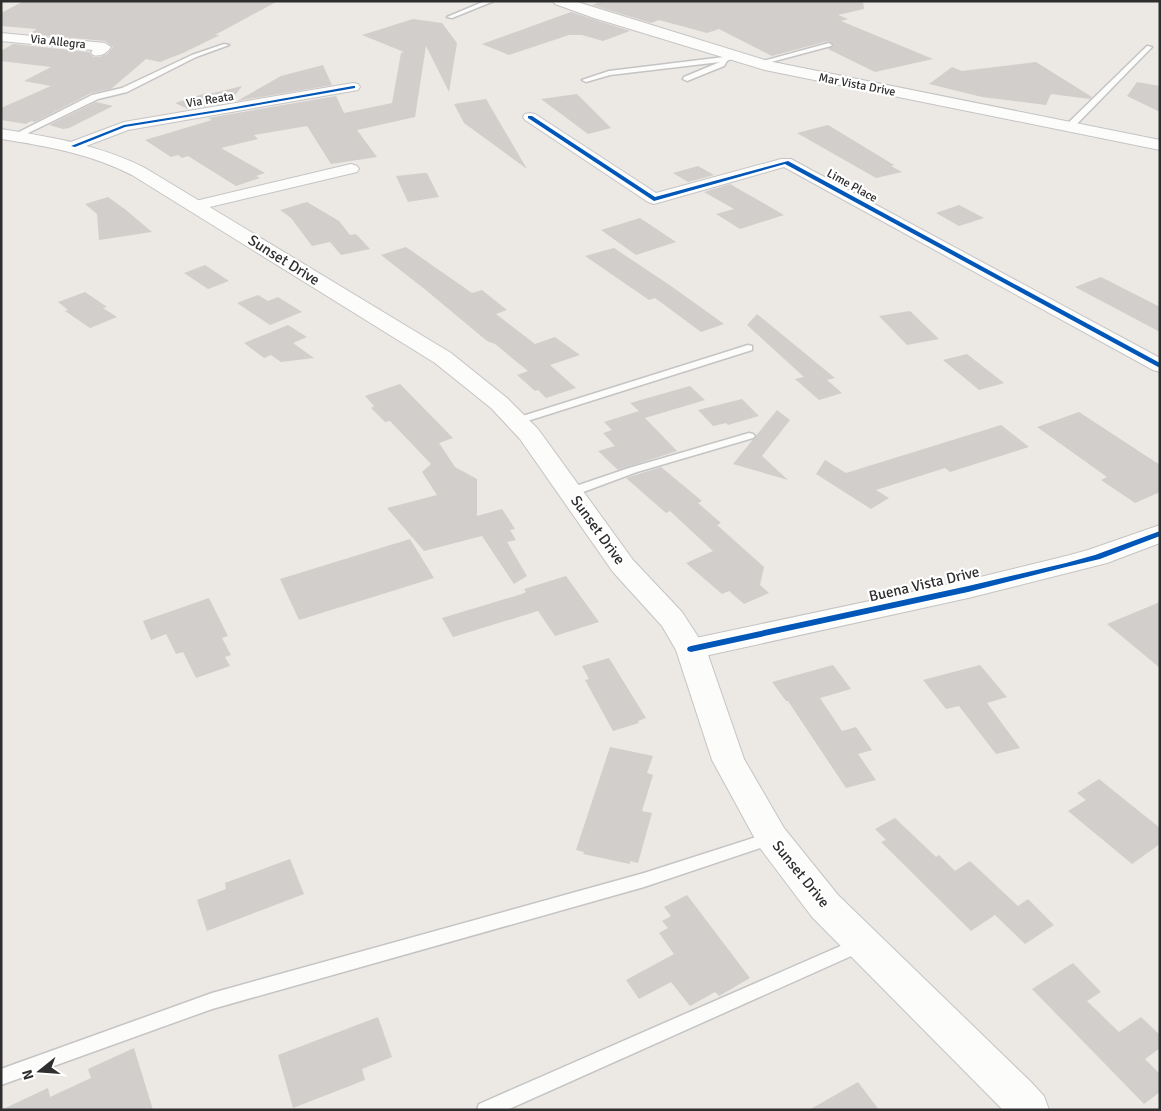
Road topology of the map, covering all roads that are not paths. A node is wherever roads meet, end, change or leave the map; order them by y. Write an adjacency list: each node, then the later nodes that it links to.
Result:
1 (491, 1): 3 (lane)
2 (560, 1): 9 (main road, Mar Vista Drive)
3 (450, 17)
4 (1, 37): 8 (street, Via Allegra)
5 (226, 45): 16 (lane)
6 (829, 45): 10 (lane)
7 (1149, 47): 15 (lane)
8 (98, 52)
9 (730, 57): 10 (main road, Mar Vista Drive); 11 (lane); 12 (lane)
10 (760, 63): 15 (main road, Mar Vista Drive)
11 (687, 79)
12 (586, 80)
13 (353, 87): 18 (street, Via Reata)
14 (530, 116): 22 (street, Lime Place)
15 (1069, 127): 17 (main road, Mar Vista Drive)
16 (8, 135): 18 (main road, Sunset Drive)
17 (1160, 145)
18 (73, 146): 20 (main road, Sunset Drive)
19 (351, 169): 20 (street)
20 (193, 206): 23 (main road, Sunset Drive)
21 (748, 348): 23 (lane)
22 (1160, 366)
23 (517, 421): 25 (main road, Sunset Drive)
24 (749, 436): 25 (lane)
25 (571, 492): 27 (main road, Sunset Drive)
26 (1160, 534): 27 (main road, Buena Vista Drive)
27 (691, 649): 28 (main road, Sunset Drive)
28 (772, 838): 29 (main road, Sunset Drive); 30 (lane)
29 (862, 944): 31 (lane); 32 (main road, Sunset Drive)
30 (3, 1077)
31 (486, 1110)
32 (1029, 1110)

